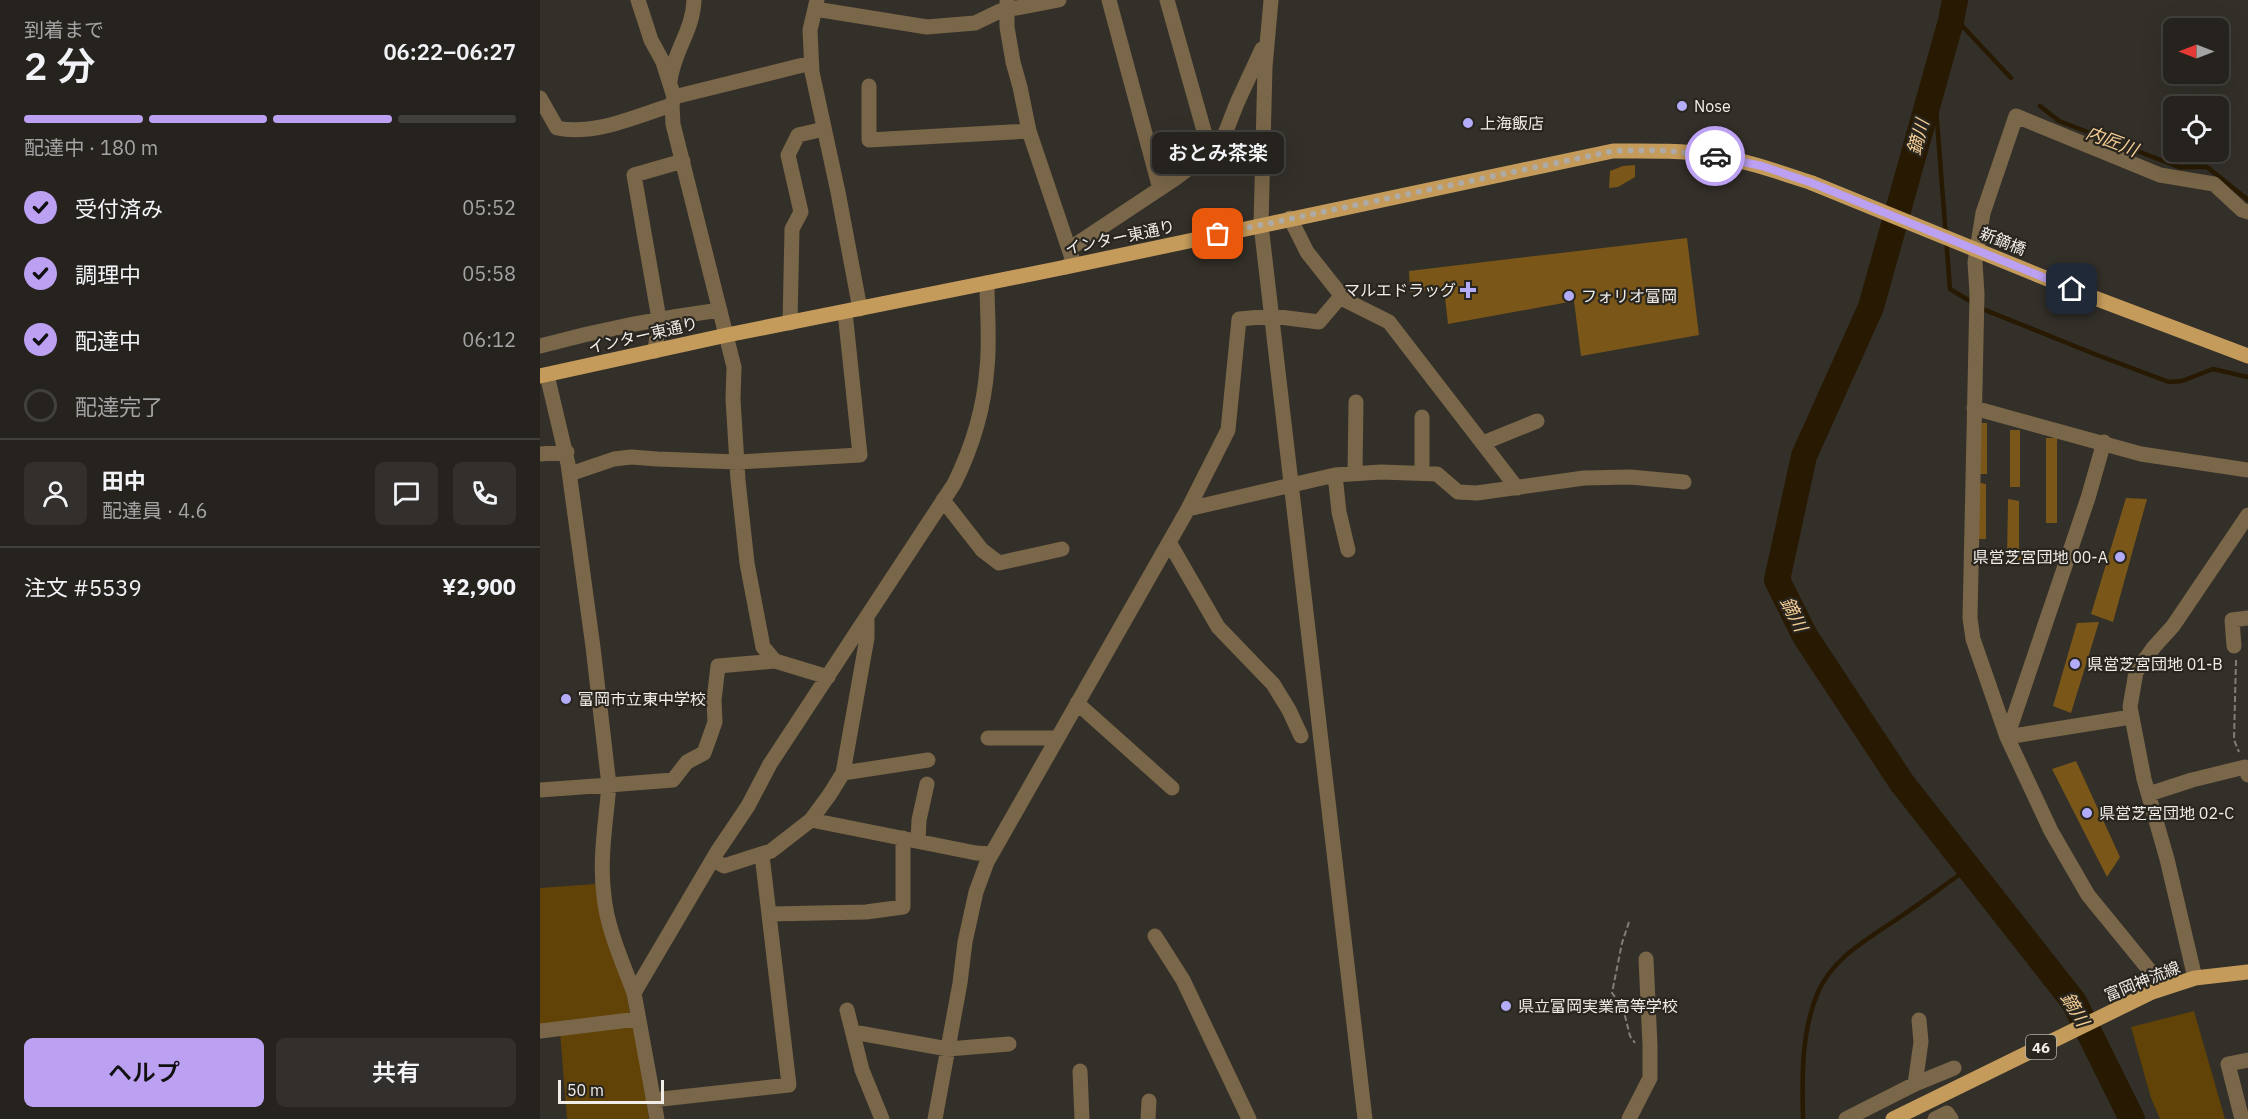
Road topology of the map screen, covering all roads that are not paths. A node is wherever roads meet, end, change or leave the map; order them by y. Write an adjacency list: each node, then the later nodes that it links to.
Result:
1 (638, 0): 12 (street)
2 (694, 0): 12 (street)
3 (1059, 0): 8 (street)
4 (1109, 0): 21 (street)
5 (1167, 0): 18 (street)
6 (1271, 0): 9 (street)
7 (816, 5): 8 (street); 10 (street)
8 (1007, 5): 17 (street)
9 (1268, 38): 18 (street); 24 (street)
10 (811, 63): 12 (street); 16 (street)
11 (869, 86): 17 (street)
12 (672, 95): 15 (street); 19 (street)
13 (540, 98): 15 (street)
14 (540, 126): 15 (street)
15 (557, 128)
16 (824, 129): 30 (street); 33 (street)
17 (1029, 132): 25 (street)
18 (1210, 152): 21 (street)
19 (683, 161): 29 (street); 32 (street)
20 (1812, 183): 23 (main road, インター東通り); 37 (main road, 新鏑橋, bridge)
21 (1160, 189): 25 (street)
22 (2248, 212): 40 (street)
23 (1290, 218): 24 (main road, インター東通り); 28 (street)
24 (1261, 225): 26 (main road, インター東通り); 31 (street)
25 (1069, 249): 26 (street)
26 (1066, 267): 27 (main road, インター東通り)
27 (987, 283): 30 (main road, インター東通り); 56 (street)
28 (1342, 295): 31 (street); 44 (street)
29 (720, 310): 32 (street); 34 (street)
30 (853, 311): 33 (main road, インター東通り); 47 (street)
31 (1272, 316): 54 (street); 57 (street)
32 (659, 319): 35 (street); 36 (street)
33 (790, 323): 34 (main road, インター東通り)
34 (727, 335): 36 (main road, インター東通り); 47 (street)
35 (540, 346)
36 (655, 351): 38 (main road, インター東通り)
37 (2248, 356)
38 (543, 376): 45 (street)
39 (1356, 402): 51 (street)
40 (1974, 408): 43 (street); 70 (street)
41 (1422, 417): 49 (street)
42 (1537, 421): 44 (street)
43 (2104, 442): 48 (street); 70 (street)
44 (1483, 443): 55 (street)
45 (567, 452): 46 (street); 50 (street)
46 (540, 454)
47 (738, 462): 50 (street); 65 (street)
48 (2248, 470)
49 (1422, 473): 51 (street); 55 (street)
50 (570, 474): 77 (street)
51 (1355, 474): 52 (street)
52 (1335, 475): 54 (street); 61 (street)
53 (1684, 482): 55 (street)
54 (1291, 483): 57 (street); 112 (street)
55 (1517, 488)
56 (943, 500): 60 (street); 62 (street)
57 (1188, 509): 59 (street)
58 (2248, 515): 68 (street)
59 (1169, 542): 67 (street); 69 (street)
60 (1062, 549)
61 (1348, 550)
62 (868, 617): 66 (street); 75 (street)
63 (2248, 618): 64 (street)
64 (2234, 646)
65 (775, 661): 66 (street); 77 (street)
66 (828, 677): 85 (street)
67 (1077, 703): 72 (street); 78 (street)
68 (2131, 717): 70 (street); 80 (street)
69 (1301, 736)
70 (2007, 737): 91 (street)
71 (988, 738): 72 (street)
72 (1057, 738): 83 (street)
73 (928, 759): 75 (street)
74 (2247, 771): 80 (street)
75 (843, 773): 81 (street)
76 (927, 784): 82 (street)
77 (609, 785): 79 (street); 92 (street)
78 (1172, 788)
79 (540, 790)
80 (2149, 794): 90 (street)
81 (811, 820): 82 (street); 84 (street)
82 (910, 839): 83 (street); 86 (street)
83 (991, 854): 99 (street)
84 (762, 855): 85 (street); 86 (street)
85 (713, 860): 92 (street)
86 (770, 914): 104 (street)
87 (1155, 936): 111 (street)
88 (1646, 959): 113 (street)
89 (2248, 972): 90 (main road, 富岡神流線 / 46)
90 (2195, 978): 91 (main road, 富岡神流線 / 46)
91 (2158, 990): 115 (main road, 富岡神流線 / 46)
92 (634, 993): 94 (street)
93 (847, 1010): 97 (street)
94 (638, 1019): 96 (street); 104 (street)
95 (1919, 1020): 103 (street)
96 (540, 1031)
97 (853, 1032): 99 (street); 107 (street)
98 (1010, 1044): 99 (street)
99 (948, 1049): 108 (street)
100 (2248, 1060): 118 (street)
101 (1954, 1068): 103 (street)
102 (1080, 1071): 109 (street)
103 (1915, 1084): 114 (street)
104 (653, 1100): 106 (street)
105 (1149, 1101): 110 (street)
106 (657, 1119)
107 (882, 1119)
108 (935, 1119)
109 (1082, 1119)
110 (1148, 1119)
111 (1249, 1119)
112 (1365, 1119)
113 (1629, 1119)
114 (1846, 1119)
115 (1893, 1119)
116 (1935, 1119): 117 (street)
117 (1951, 1119)
118 (2242, 1119)

